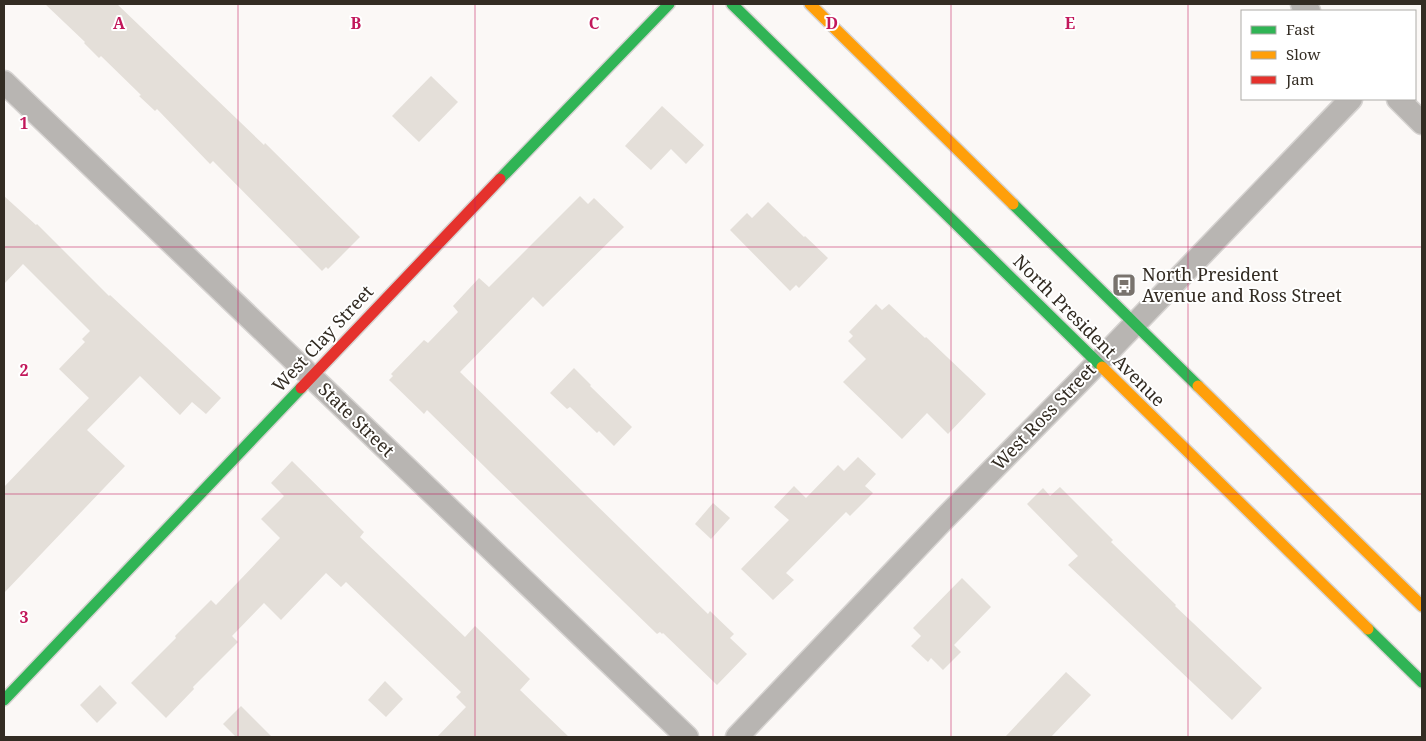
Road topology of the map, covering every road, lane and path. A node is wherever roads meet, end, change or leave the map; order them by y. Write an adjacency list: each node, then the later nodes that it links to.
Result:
1 (669, 4): 10 (main road, West Clay Street)
2 (732, 4): 9 (main road, North President Avenue)
3 (810, 4): 8 (main road, North President Avenue)
4 (4, 82): 10 (street, State Street)
5 (1350, 100): 8 (street, West Ross Street)
6 (1399, 100): 7 (street)
7 (1422, 123)
8 (1135, 323): 9 (street, West Ross Street); 11 (main road, North President Avenue)
9 (1097, 363): 12 (main road, North President Avenue); 15 (street, West Ross Street)
10 (312, 378): 13 (main road, West Clay Street); 14 (street, State Street)
11 (1422, 606)
12 (1422, 682)
13 (4, 700)
14 (687, 737)
15 (737, 737)

